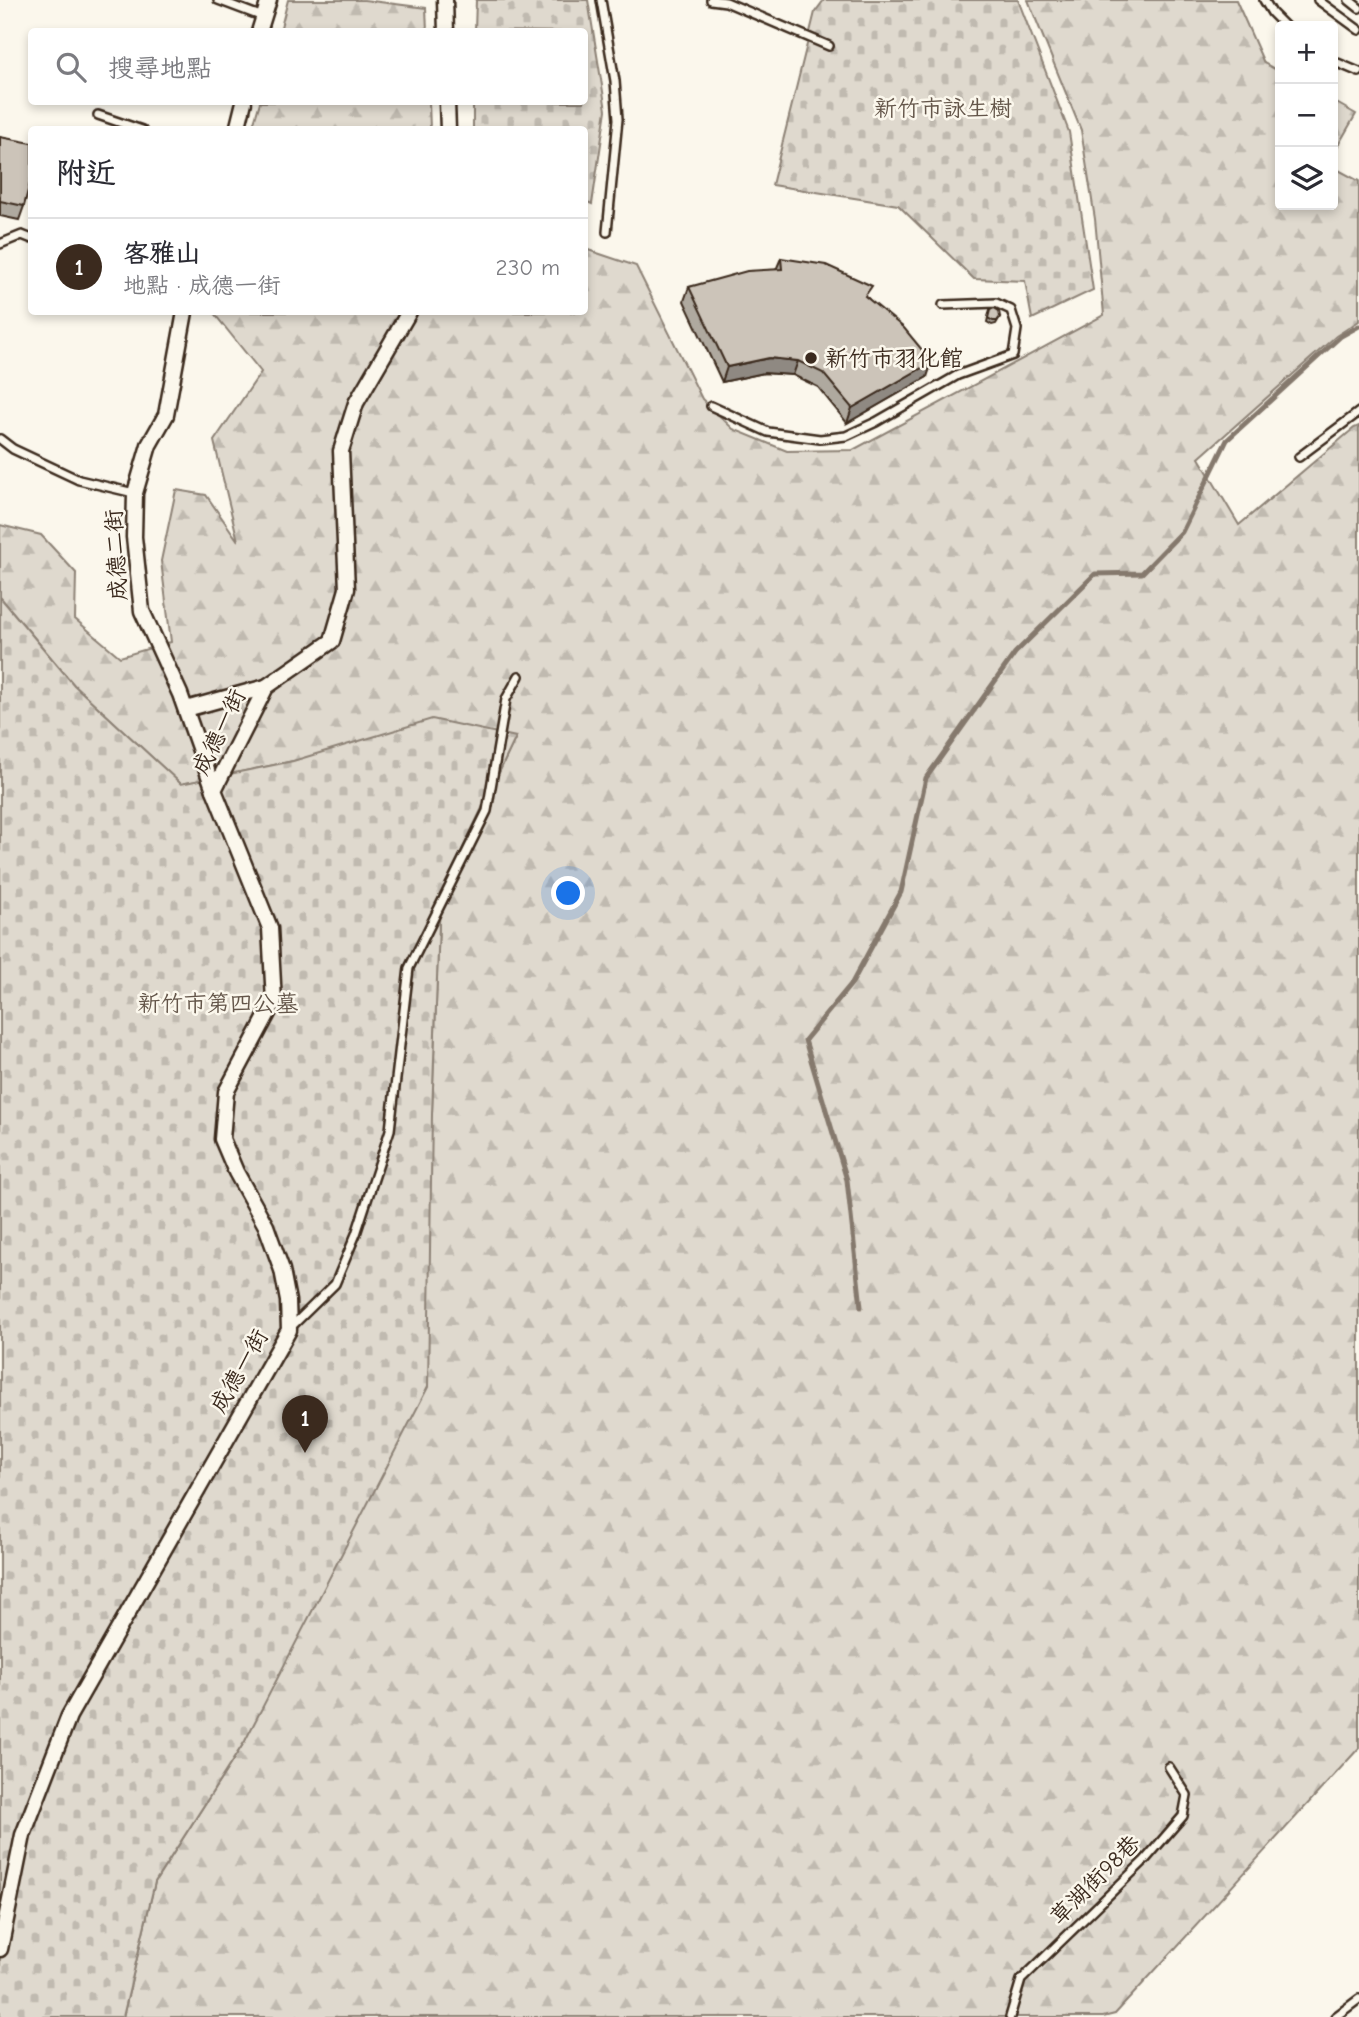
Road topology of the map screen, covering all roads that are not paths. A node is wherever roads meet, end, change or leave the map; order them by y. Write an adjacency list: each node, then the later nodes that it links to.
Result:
1 (218, 0): 11 (lane)
2 (269, 0): 11 (street)
3 (444, 0): 12 (street)
4 (601, 0): 23 (lane)
5 (711, 0): 14 (lane)
6 (1264, 0): 10 (lane)
7 (1318, 0): 13 (lane)
8 (1349, 0): 9 (lane)
9 (1359, 8)
10 (1280, 21)
11 (261, 24)
12 (446, 28)
13 (1359, 30)
14 (829, 46)
15 (1338, 63): 16 (lane)
16 (1359, 72)
17 (243, 105): 21 (street)
18 (447, 105): 22 (street)
19 (98, 116): 20 (lane)
20 (129, 126)
21 (238, 126)
22 (448, 126)
23 (607, 232)
24 (28, 237): 25 (lane)
25 (0, 244)
26 (943, 305): 29 (lane)
27 (184, 315): 33 (street, 成德二街)
28 (407, 315): 35 (street, 成德一街)
29 (711, 406)
30 (1359, 412): 32 (lane)
31 (0, 439): 33 (lane)
32 (1299, 457)
33 (135, 493): 36 (street, 成德二街)
34 (519, 676): 38 (lane)
35 (266, 687): 36 (street, 成德一街); 37 (street, 成德一街)
36 (186, 709): 37 (street, 成德二街)
37 (214, 790): 38 (street, 成德一街)
38 (289, 1330): 40 (street, 成德一街)
39 (1169, 1767): 42 (lane, 草湖街98巷)
40 (0, 1949)
41 (1359, 1999): 43 (lane)
42 (1010, 2017)
43 (1335, 2017)

